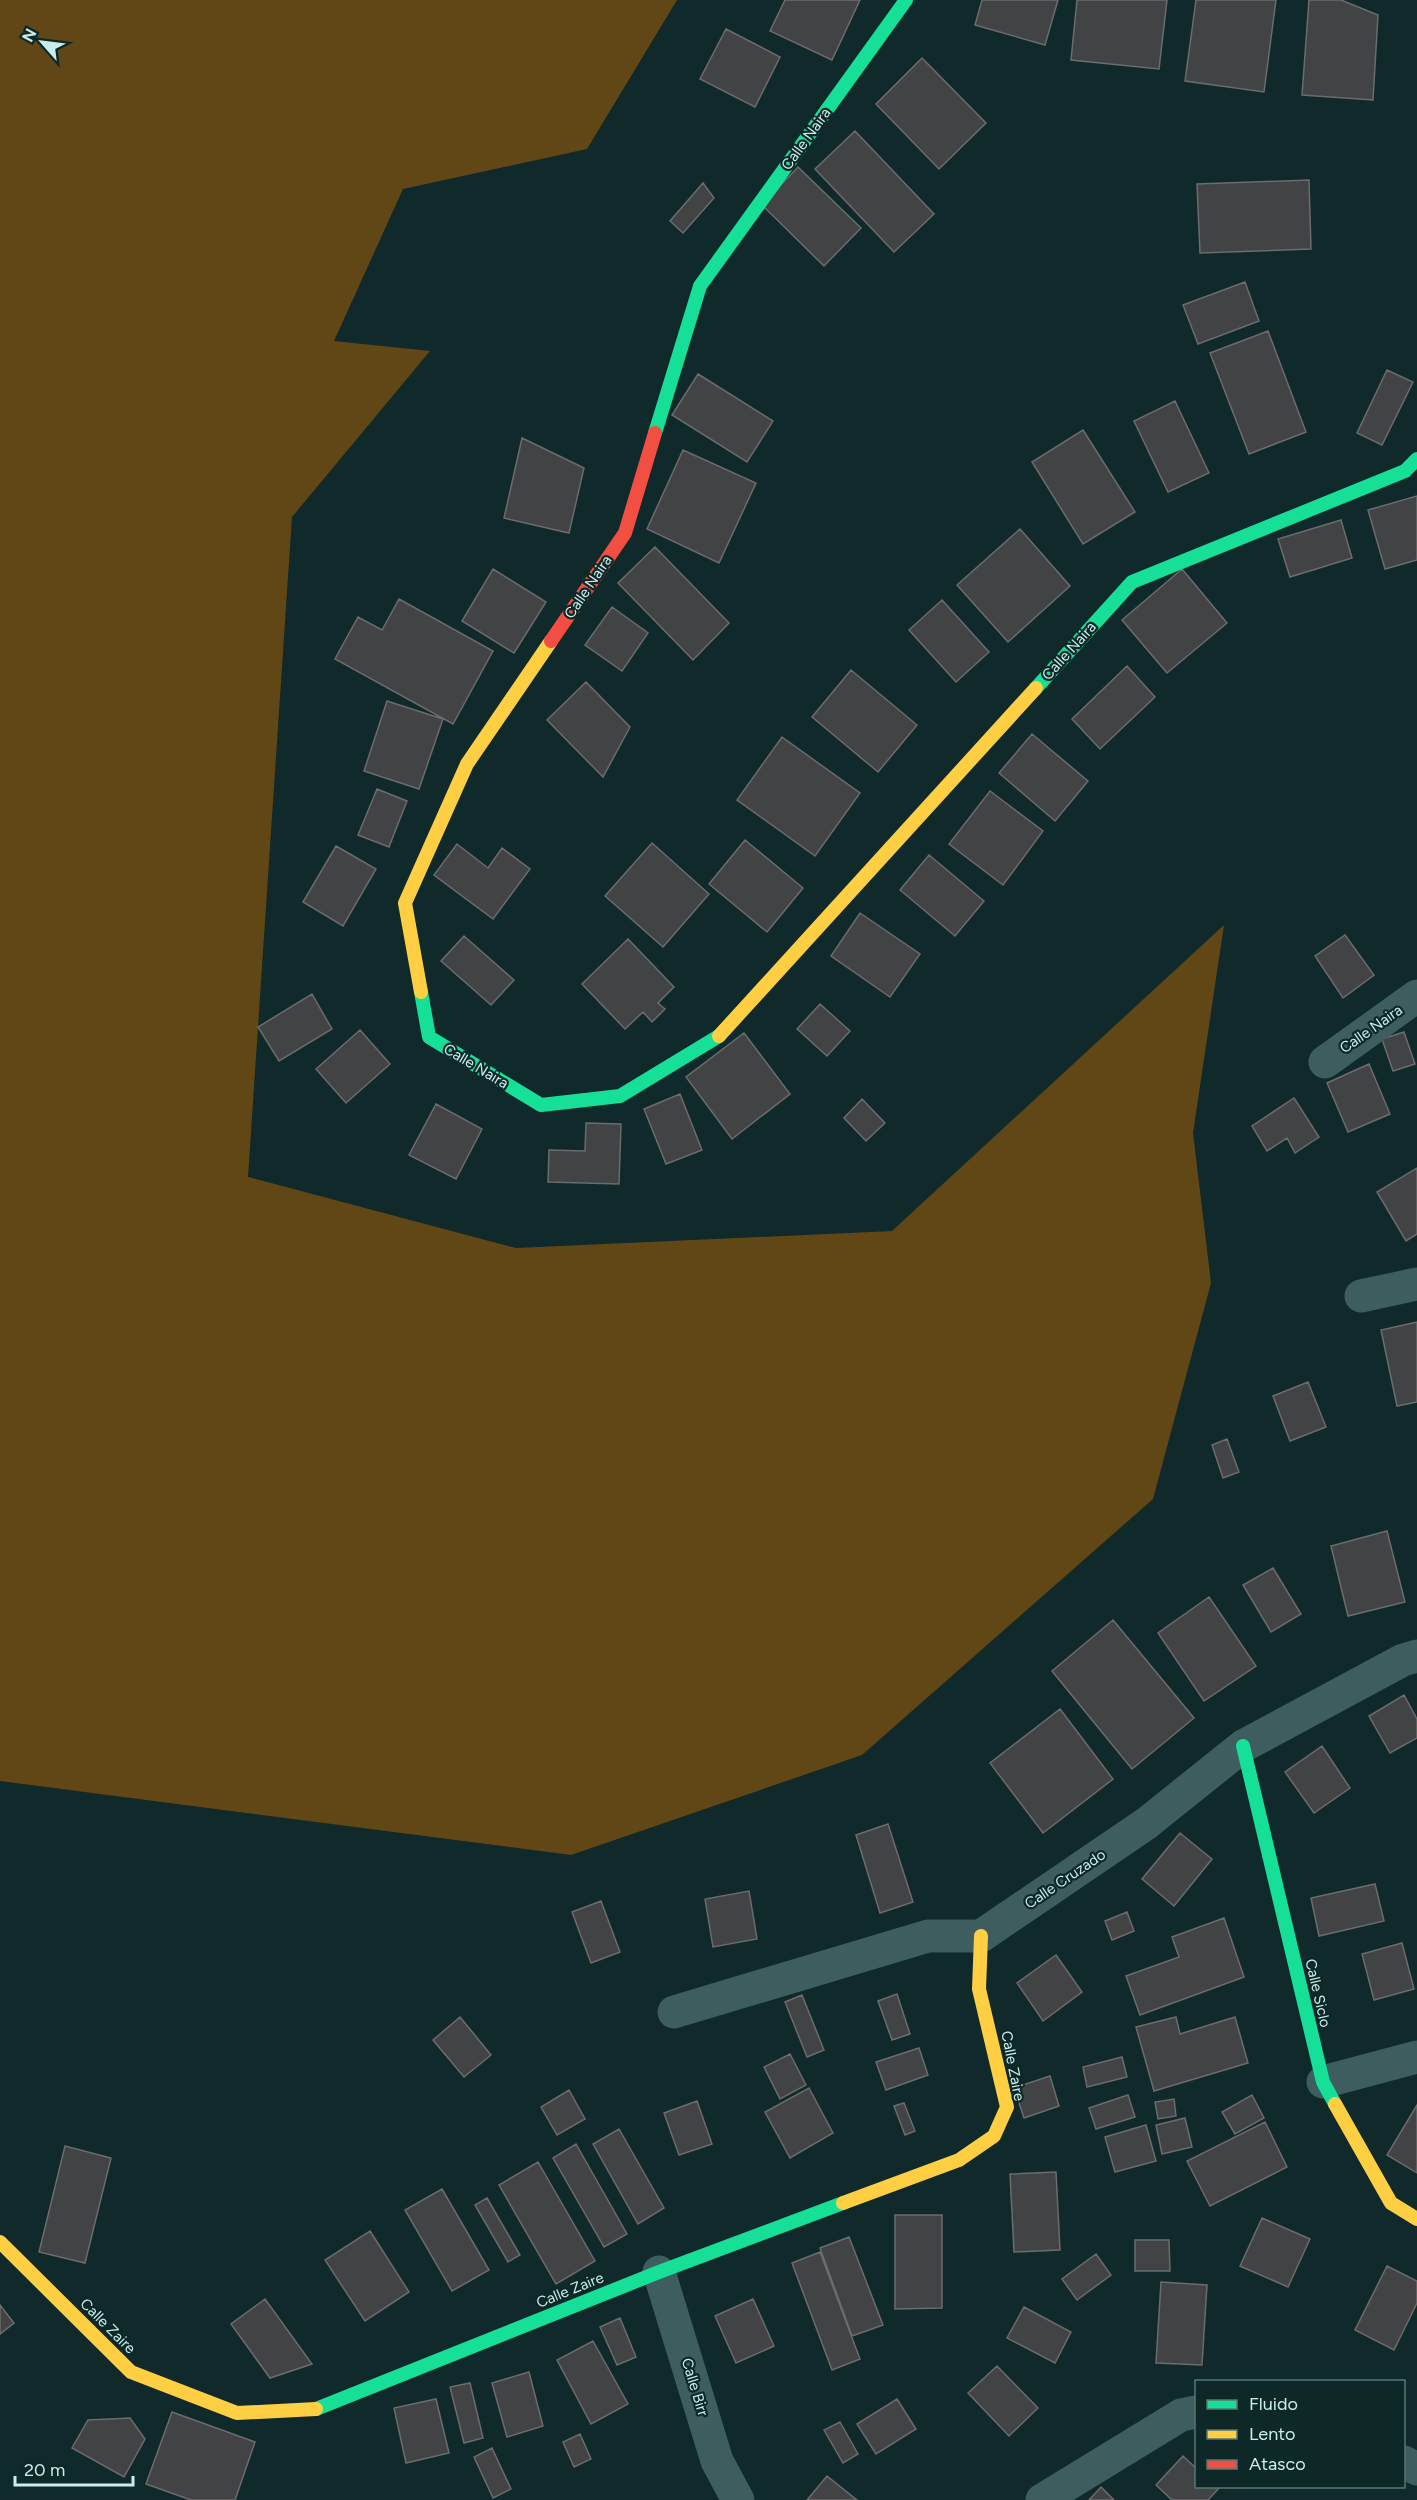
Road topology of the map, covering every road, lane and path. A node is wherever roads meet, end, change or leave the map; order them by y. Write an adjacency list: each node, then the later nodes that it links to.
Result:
1 (906, 0): 2 (street, Calle Naira)
2 (1417, 459)
3 (1417, 996): 4 (street, Calle Naira)
4 (1325, 1062)
5 (1417, 1284): 6 (street)
6 (1361, 1296)
7 (1417, 1656): 8 (street, Calle Cruzado)
8 (1243, 1746): 9 (street, Calle Cruzado); 12 (street, Calle Siclo)
9 (981, 1936): 10 (street); 15 (street, Calle Zaire)
10 (674, 2012)
11 (1417, 2057): 12 (street)
12 (1323, 2082): 13 (street, Calle Siclo)
13 (1417, 2219)
14 (0, 2242): 15 (street, Calle Zaire)
15 (659, 2272): 17 (street, Calle Birr)
16 (1195, 2412): 18 (street)
17 (738, 2500)
18 (1042, 2500)

